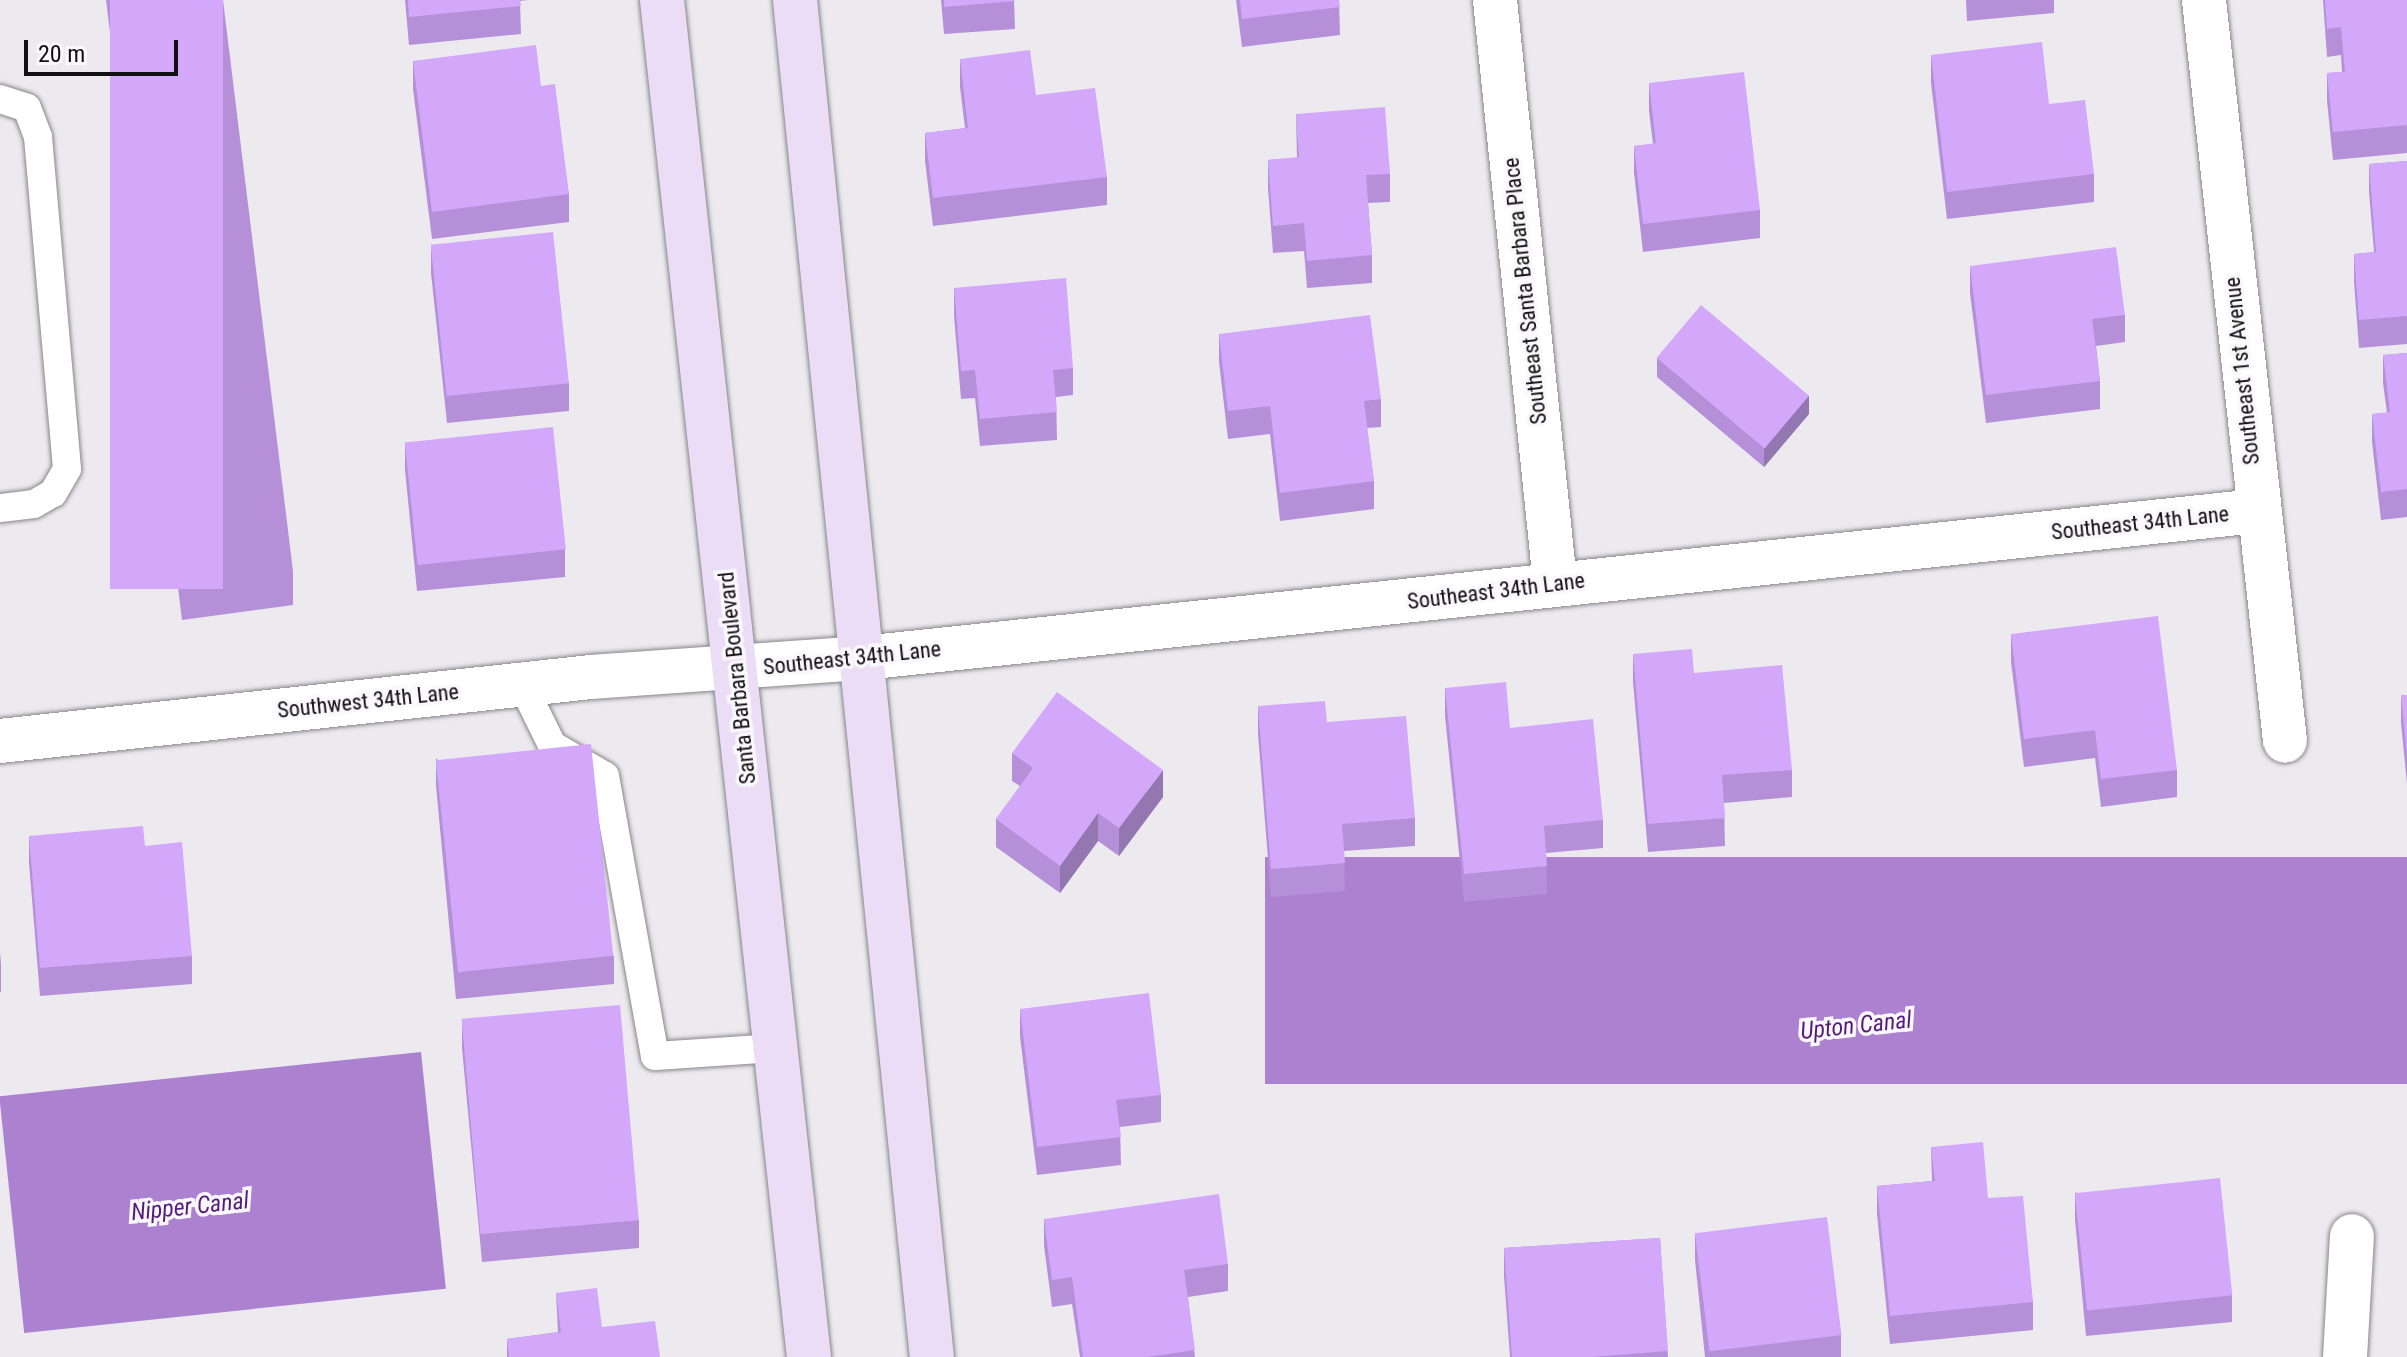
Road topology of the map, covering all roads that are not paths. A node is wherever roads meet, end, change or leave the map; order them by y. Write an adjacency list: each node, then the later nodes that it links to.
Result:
1 (662, 0): 10 (main road, Santa Barbara Boulevard)
2 (795, 0): 9 (main road)
3 (1495, 0): 8 (street, Southeast Santa Barbara Place)
4 (2204, 0): 7 (street, Southeast 1st Avenue)
5 (0, 99): 6 (lane)
6 (0, 508)
7 (2256, 511): 8 (street, Southeast 34th Lane); 13 (street, Southeast 1st Avenue)
8 (1555, 583): 9 (street, Southeast 34th Lane)
9 (863, 658): 10 (street, Southeast 34th Lane); 17 (main road)
10 (736, 670): 11 (street, Southwest 34th Lane); 14 (main road, Santa Barbara Boulevard)
11 (522, 684): 12 (street, Southwest 34th Lane); 14 (lane)
12 (0, 741)
13 (2285, 741)
14 (776, 1048): 16 (main road, Santa Barbara Boulevard)
15 (2352, 1236): 18 (street)
16 (809, 1357)
17 (932, 1357)
18 (2345, 1357)

